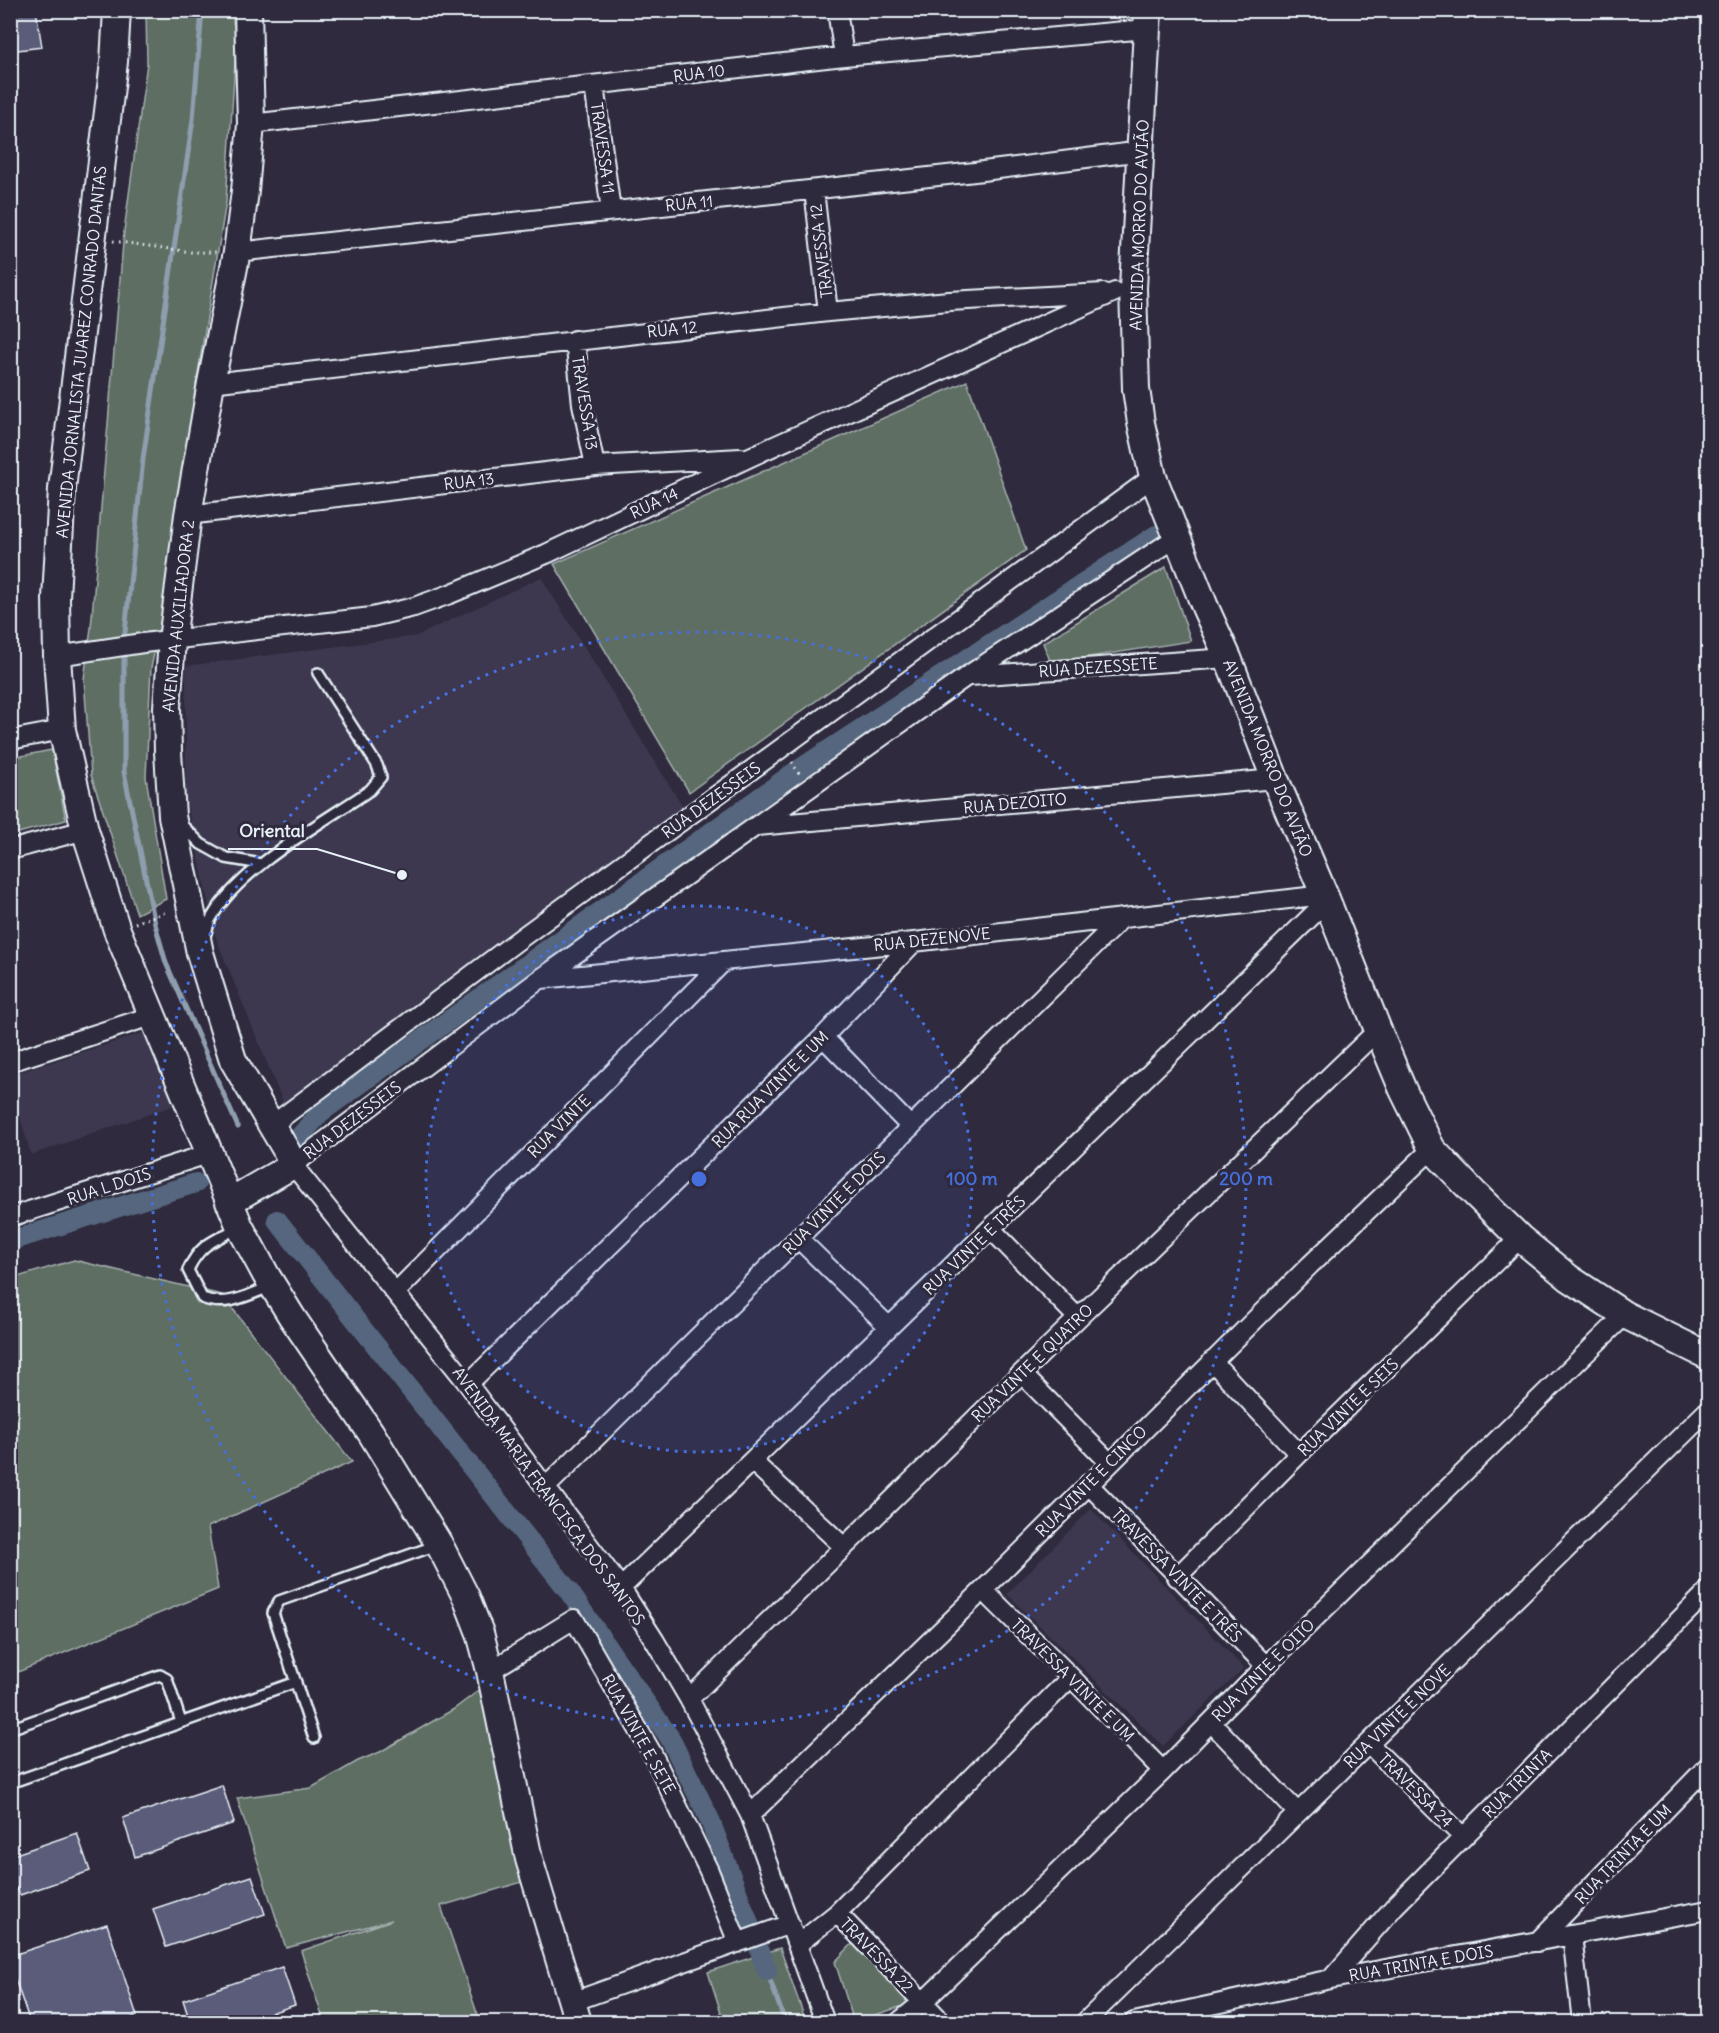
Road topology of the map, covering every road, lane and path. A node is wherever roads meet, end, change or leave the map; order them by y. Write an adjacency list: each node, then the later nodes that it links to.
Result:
1 (91, 10): 4 (lane)
2 (248, 10): 8 (street, AVENIDA AUXILIADORA 2)
3 (837, 10): 6 (street)
4 (117, 12): 12 (street, AVENIDA JORNALISTA JUAREZ CONRADO DANTAS)
5 (1148, 20): 6 (street, RUA 10); 9 (street, AVENIDA MORRO DO AVIÃO)
6 (844, 56): 7 (street, RUA 10)
7 (594, 85): 8 (street, RUA 10); 11 (street, TRAVESSA 11)
8 (251, 124): 14 (street, AVENIDA AUXILIADORA 2)
9 (1142, 151): 10 (street, RUA 11); 15 (street, AVENIDA MORRO DO AVIÃO)
10 (814, 190): 11 (street, RUA 11); 16 (street, TRAVESSA 12)
11 (611, 211): 14 (street, RUA 11)
12 (93, 238): 13 (path); 25 (street, AVENIDA JORNALISTA JUAREZ CONRADO DANTAS)
13 (191, 252)
14 (237, 252): 18 (street, AVENIDA AUXILIADORA 2)
15 (1124, 290): 16 (street, RUA 12); 19 (street, RUA 14); 21 (street, AVENIDA MORRO DO AVIÃO)
16 (828, 312): 17 (street, RUA 12)
17 (575, 340): 18 (street, RUA 12); 20 (street, TRAVESSA 13)
18 (211, 383): 22 (street, AVENIDA AUXILIADORA 2)
19 (750, 458): 20 (street, RUA 13); 24 (street, RUA 14)
20 (595, 466): 22 (street, RUA 13)
21 (1153, 477): 23 (street, AVENIDA MORRO DO AVIÃO); 51 (street, RUA DEZESSEIS)
22 (188, 515): 24 (street, AVENIDA AUXILIADORA 2)
23 (1177, 537): 26 (street, AVENIDA MORRO DO AVIÃO); 28 (street, RUA DEZESSEIS)
24 (172, 641): 25 (street, RUA 14); 34 (street, AVENIDA AUXILIADORA 2)
25 (57, 656): 29 (street, AVENIDA JORNALISTA JUAREZ CONRADO DANTAS)
26 (1228, 658): 28 (street, RUA DEZESSETE); 33 (street, AVENIDA MORRO DO AVIÃO)
27 (318, 673): 38 (lane)
28 (967, 676): 35 (street, RUA DEZESSEIS)
29 (62, 730): 30 (street); 36 (street, AVENIDA JORNALISTA JUAREZ CONRADO DANTAS)
30 (10, 740)
31 (793, 764): 32 (path)
32 (800, 775)
33 (1275, 779): 35 (street, RUA DEZOITO); 39 (street, AVENIDA MORRO DO AVIÃO)
34 (172, 816): 38 (lane); 44 (street, AVENIDA AUXILIADORA 2)
35 (756, 826): 46 (street, RUA DEZESSEIS)
36 (85, 830): 37 (street); 47 (street, AVENIDA JORNALISTA JUAREZ CONRADO DANTAS)
37 (10, 850)
38 (261, 864): 44 (lane)
39 (1326, 898): 41 (street, RUA DEZENOVE); 48 (street, AVENIDA MORRO DO AVIÃO); 59 (street, RUA VINTE E TRÊS)
40 (176, 908): 42 (path)
41 (1122, 918): 43 (street, RUA DEZENOVE); 52 (street, RUA VINTE E DOIS)
42 (139, 922)
43 (914, 942): 45 (street, RUA DEZENOVE); 49 (street, RUA RUA VINTE E UM)
44 (200, 953): 51 (street, AVENIDA AUXILIADORA 2)
45 (723, 962): 46 (street, RUA DEZENOVE); 63 (street, RUA VINTE)
46 (540, 979): 55 (street, RUA DEZESSEIS)
47 (152, 1016): 50 (street); 54 (street, AVENIDA JORNALISTA JUAREZ CONRADO DANTAS)
48 (1378, 1030): 53 (street, AVENIDA MORRO DO AVIÃO); 65 (street, RUA VINTE E QUATRO)
49 (823, 1037): 52 (street); 70 (street, RUA RUA VINTE E UM)
50 (10, 1062)
51 (272, 1125): 55 (street, AVENIDA AUXILIADORA 2)
52 (911, 1127): 60 (street, RUA VINTE E DOIS)
53 (1432, 1149): 61 (street, AVENIDA MORRO DO AVIÃO); 68 (street, RUA VINTE E CINCO)
54 (208, 1154): 56 (street, AVENIDA JORNALISTA JUAREZ CONRADO DANTAS); 57 (street, RUA L DOIS)
55 (293, 1165): 56 (street); 63 (street, AVENIDA MARIA FRANCISCA DOS SANTOS)
56 (229, 1202): 58 (street, AVENIDA JORNALISTA JUAREZ CONRADO DANTAS)
57 (10, 1217)
58 (240, 1227): 62 (street, AVENIDA JORNALISTA JUAREZ CONRADO DANTAS); 62 (lane)
59 (991, 1229): 65 (street); 66 (street, RUA VINTE E TRÊS)
60 (798, 1238): 66 (street); 76 (street, RUA VINTE E DOIS)
61 (1520, 1238): 64 (street, AVENIDA MORRO DO AVIÃO); 72 (street, RUA VINTE E SEIS)
62 (273, 1286): 77 (street, AVENIDA JORNALISTA JUAREZ CONRADO DANTAS)
63 (396, 1292): 70 (street, AVENIDA MARIA FRANCISCA DOS SANTOS)
64 (1625, 1315): 67 (street, AVENIDA MORRO DO AVIÃO); 83 (street, RUA VINTE E OITO)
65 (1078, 1318): 69 (street, RUA VINTE E QUATRO)
66 (889, 1327): 73 (street, RUA VINTE E TRÊS)
67 (1708, 1356)
68 (1212, 1361): 72 (street); 74 (street, RUA VINTE E CINCO)
69 (1022, 1374): 74 (street); 78 (street, RUA VINTE E QUATRO)
70 (468, 1384): 76 (street, AVENIDA MARIA FRANCISCA DOS SANTOS)
71 (1708, 1410): 92 (street, RUA VINTE E NOVE)
72 (1299, 1454): 79 (street, RUA VINTE E SEIS)
73 (752, 1461): 78 (street); 80 (street, RUA VINTE E TRÊS)
74 (1109, 1462): 75 (street, RUA VINTE E CINCO)
75 (1088, 1484): 79 (street, TRAVESSA VINTE E TRÊS); 81 (street, RUA VINTE E CINCO)
76 (546, 1487): 80 (street, AVENIDA MARIA FRANCISCA DOS SANTOS)
77 (439, 1544): 84 (street, AVENIDA JORNALISTA JUAREZ CONRADO DANTAS); 86 (lane)
78 (844, 1546): 87 (street, RUA VINTE E QUATRO)
79 (1177, 1577): 83 (street, TRAVESSA VINTE E TRÊS)
80 (621, 1588): 87 (street, AVENIDA MARIA FRANCISCA DOS SANTOS)
81 (982, 1590): 85 (street, TRAVESSA VINTE E UM); 97 (street, RUA VINTE E CINCO)
82 (1708, 1590): 98 (street, RUA TRINTA)
83 (1266, 1666): 89 (street, RUA VINTE E OITO)
84 (490, 1671): 104 (street, RUA VINTE E SETE); 108 (street, AVENIDA JORNALISTA JUAREZ CONRADO DANTAS)
85 (1071, 1677): 94 (street, TRAVESSA VINTE E UM); 100 (street)
86 (296, 1682): 88 (lane); 91 (lane)
87 (689, 1699): 97 (street, AVENIDA MARIA FRANCISCA DOS SANTOS)
88 (182, 1722): 90 (lane); 95 (lane)
89 (1211, 1722): 94 (street, RUA VINTE E OITO); 96 (street)
90 (10, 1730)
91 (314, 1738)
92 (1369, 1744): 96 (street, RUA VINTE E NOVE); 98 (street, TRAVESSA 24)
93 (1708, 1766): 103 (street, RUA TRINTA E UM)
94 (1162, 1771): 107 (street, RUA VINTE E OITO)
95 (10, 1783)
96 (1297, 1812): 112 (street, RUA VINTE E NOVE)
97 (750, 1815): 101 (street, AVENIDA MARIA FRANCISCA DOS SANTOS)
98 (1463, 1837): 106 (street, RUA TRINTA)
99 (1708, 1910): 102 (street, RUA TRINTA E DOIS)
100 (837, 1913): 105 (street); 107 (street, TRAVESSA 22)
101 (790, 1924): 104 (street); 105 (street, AVENIDA MARIA FRANCISCA DOS SANTOS)
102 (1572, 1935): 103 (street, RUA TRINTA E DOIS); 114 (street)
103 (1537, 1942): 106 (street, RUA TRINTA E DOIS)
104 (738, 1943): 108 (street)
105 (798, 1944): 109 (street, AVENIDA MARIA FRANCISCA DOS SANTOS)
106 (1330, 1979): 113 (street, RUA TRINTA E DOIS)
107 (923, 2002): 110 (street, RUA VINTE E OITO); 111 (street, TRAVESSA 22)
108 (575, 2012)
109 (825, 2022)
110 (899, 2022)
111 (942, 2022)
112 (1085, 2022)
113 (1134, 2022)
114 (1582, 2022)

